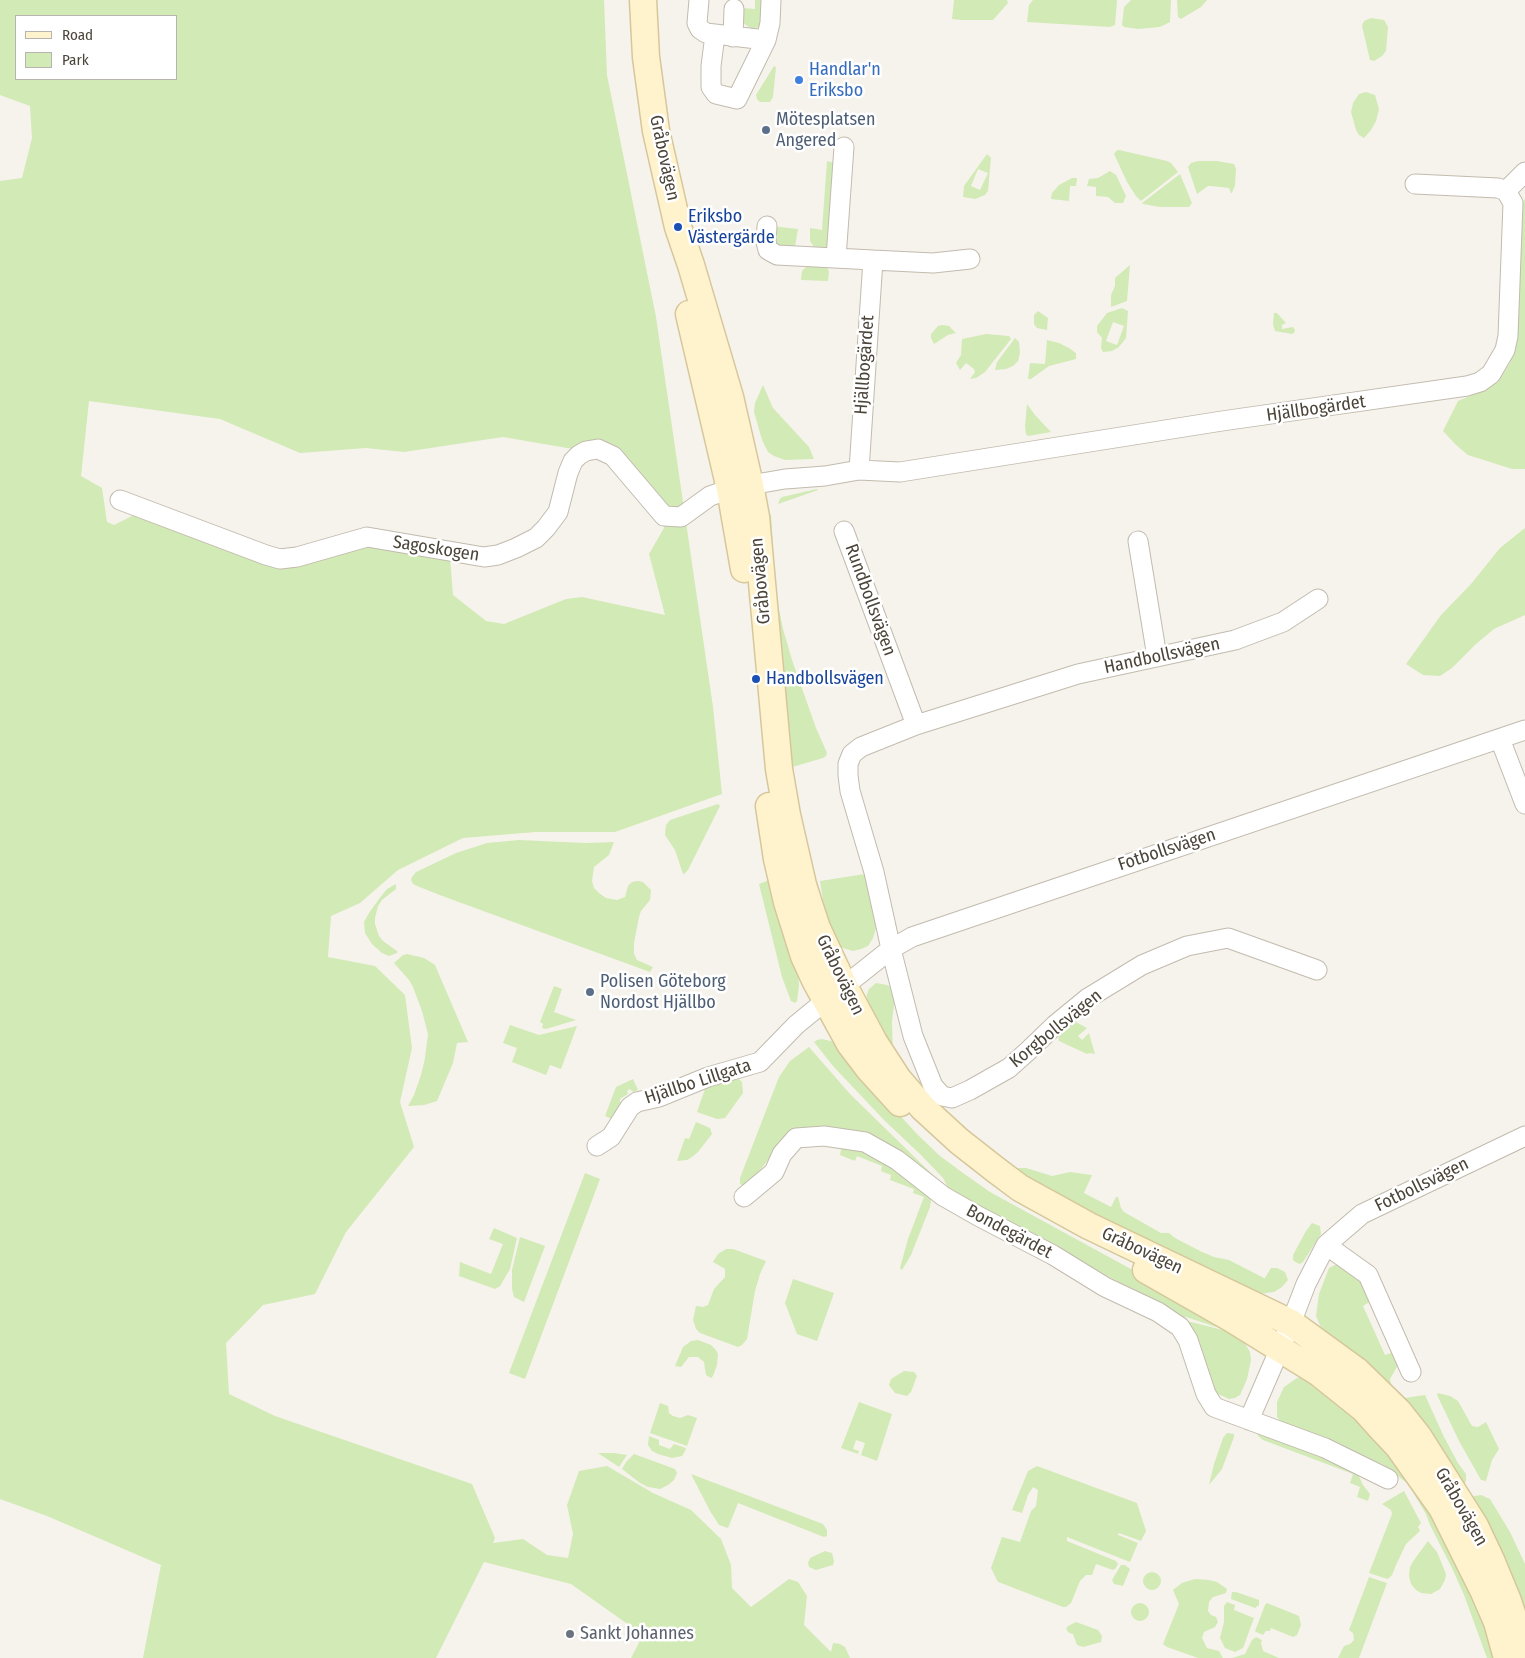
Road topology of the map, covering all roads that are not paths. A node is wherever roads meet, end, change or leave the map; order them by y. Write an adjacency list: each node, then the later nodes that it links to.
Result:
1 (625, 0): 17 (main road, Gråbovägen)
2 (643, 0): 17 (main road, Gråbovägen)
3 (699, 0): 6 (street)
4 (771, 0): 7 (street)
5 (734, 9): 6 (street)
6 (724, 36): 7 (street); 7 (street)
7 (766, 40)
8 (844, 147): 13 (street)
9 (1525, 172): 11 (street)
10 (1415, 184): 11 (street)
11 (1506, 191): 16 (street, Hjällbogärdet)
12 (767, 226): 13 (street)
13 (836, 258): 15 (street)
14 (970, 258): 15 (street)
15 (873, 260): 16 (street, Hjällbogärdet)
16 (859, 470): 17 (street, Hjällbogärdet)
17 (740, 487): 18 (street, Sagoskogen); 29 (main road, Gråbovägen)
18 (120, 500)
19 (844, 531): 23 (street, Rundbollsvägen)
20 (1138, 541): 22 (street)
21 (1318, 599): 22 (street, Handbollsvägen)
22 (1158, 657): 23 (street, Handbollsvägen)
23 (916, 725): 27 (street, Handbollsvägen)
24 (1525, 730): 25 (street, Fotbollsvägen)
25 (1500, 739): 26 (street); 27 (street, Fotbollsvägen)
26 (1525, 804)
27 (890, 949): 28 (street, Korgbollsvägen); 29 (street, Fotbollsvägen)
28 (1317, 970)
29 (835, 994): 31 (street, Hjällbo Lillgata); 34 (main road, Gråbovägen); 35 (main road, Gråbovägen)
30 (1525, 1136): 33 (street, Fotbollsvägen)
31 (597, 1146)
32 (744, 1197): 37 (street, Bondegärdet)
33 (1326, 1245): 34 (street, Fotbollsvägen); 36 (street)
34 (1291, 1323): 35 (street, Fotbollsvägen); 39 (main road, Gråbovägen)
35 (1280, 1348): 37 (street); 40 (main road, Gråbovägen)
36 (1411, 1372)
37 (1249, 1420): 38 (street, Bondegärdet)
38 (1388, 1479)
39 (1525, 1653)
40 (1507, 1658)

